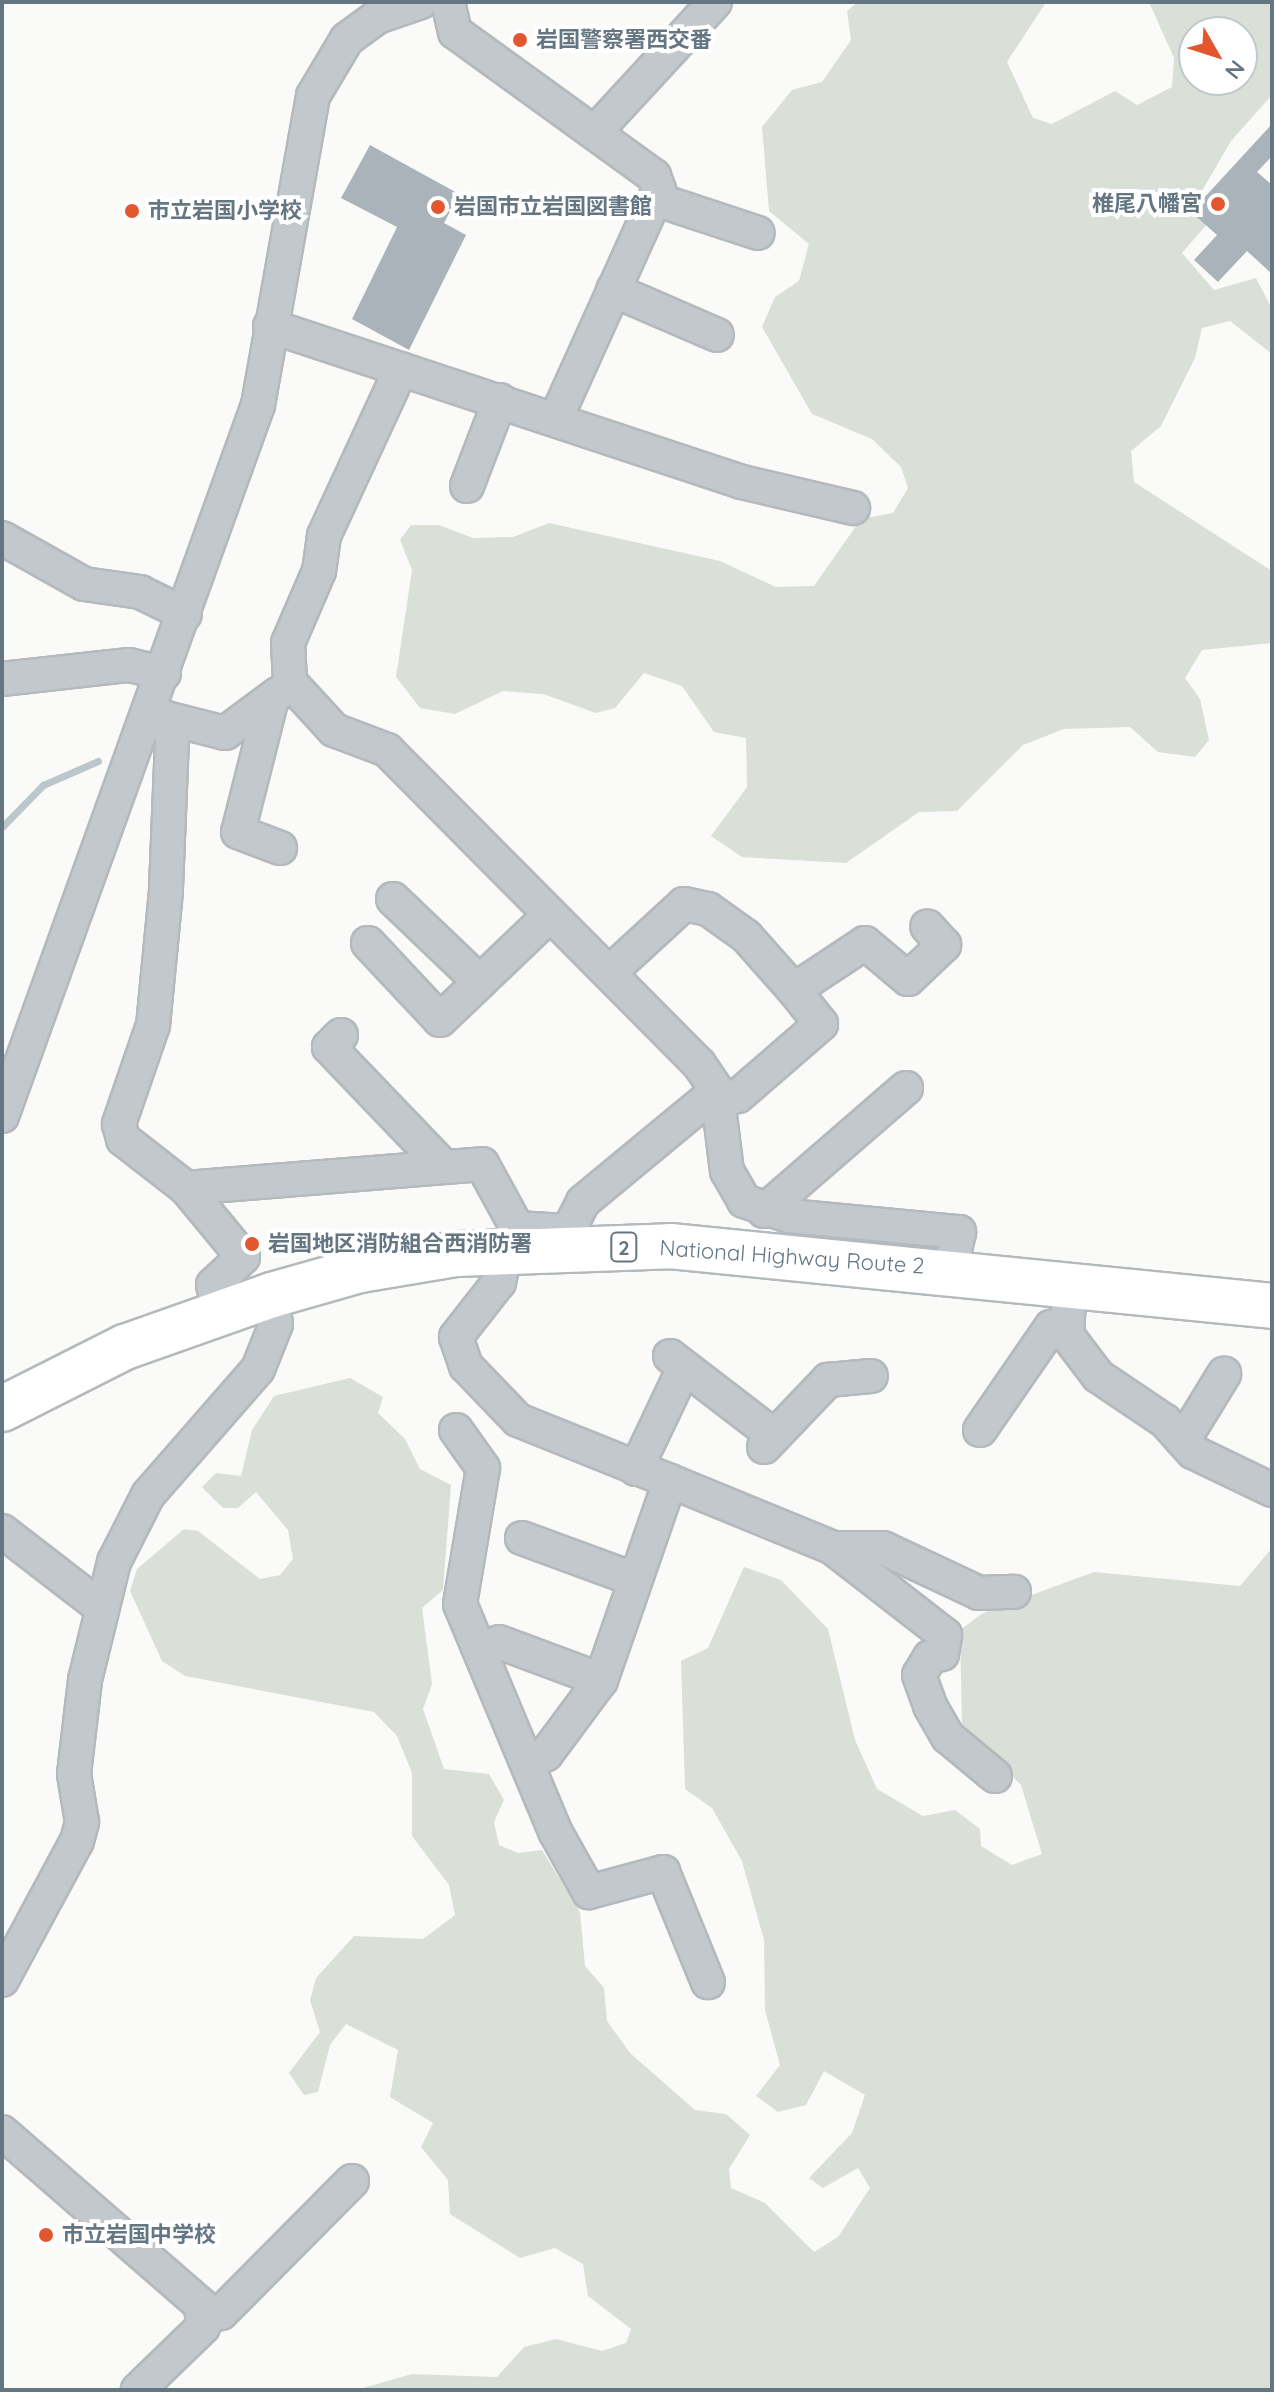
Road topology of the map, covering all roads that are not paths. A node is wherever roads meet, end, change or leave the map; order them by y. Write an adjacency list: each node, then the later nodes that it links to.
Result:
1 (421, 2): 4 (street)
2 (448, 2): 5 (street)
3 (715, 2): 5 (street)
4 (375, 10): 9 (street)
5 (595, 132): 6 (street)
6 (655, 199): 7 (street); 8 (street)
7 (758, 233)
8 (613, 290): 10 (street); 13 (street)
9 (270, 326): 11 (street); 17 (street)
10 (717, 335)
11 (401, 369): 12 (street); 20 (street)
12 (500, 400): 13 (street); 14 (street)
13 (556, 418): 15 (street)
14 (467, 486)
15 (853, 508)
16 (2, 538): 17 (street)
17 (185, 614): 18 (street)
18 (164, 673): 19 (street); 21 (street)
19 (2, 679)
20 (280, 692): 21 (street); 22 (street); 24 (street)
21 (158, 714): 33 (street); 35 (street)
22 (280, 848)
23 (393, 899): 28 (street)
24 (550, 915): 27 (street); 28 (street)
25 (927, 926): 29 (street)
26 (368, 943): 28 (street)
27 (609, 973): 29 (street); 32 (street)
28 (480, 982)
29 (794, 990): 32 (street)
30 (341, 1035): 34 (street)
31 (906, 1088): 36 (street)
32 (718, 1096): 36 (street); 37 (street)
33 (2, 1116)
34 (444, 1167): 35 (street); 37 (street)
35 (186, 1188): 43 (street)
36 (764, 1211): 39 (street)
37 (562, 1240): 38 (highway, National Highway Route 2 / 2); 39 (highway, National Highway Route 2 / 2)
38 (505, 1252): 40 (highway, National Highway Route 2 / 2); 50 (street)
39 (951, 1269): 41 (highway, National Highway Route 2 / 2)
40 (272, 1295): 43 (highway, National Highway Route 2 / 2); 58 (street)
41 (1068, 1303): 42 (highway, National Highway Route 2 / 2); 48 (street); 49 (street)
42 (1272, 1306)
43 (220, 1313): 46 (highway, National Highway Route 2 / 2)
44 (1224, 1374): 49 (street)
45 (871, 1376): 50 (street)
46 (2, 1409)
47 (456, 1430): 61 (street)
48 (980, 1430)
49 (1183, 1441): 52 (street)
50 (636, 1469): 51 (street)
51 (670, 1481): 55 (street); 56 (street)
52 (1272, 1490)
53 (2, 1531): 58 (street)
54 (522, 1538): 56 (street)
55 (833, 1548): 57 (street); 62 (street)
56 (636, 1580): 60 (street)
57 (1014, 1592)
58 (98, 1605): 63 (street)
59 (499, 1642): 60 (street)
60 (601, 1680): 61 (street)
61 (527, 1764): 64 (street)
62 (995, 1776)
63 (2, 1980)
64 (708, 1982)
65 (2, 2132): 67 (street)
66 (352, 2181): 67 (street)
67 (207, 2316): 68 (street)
68 (138, 2390)

